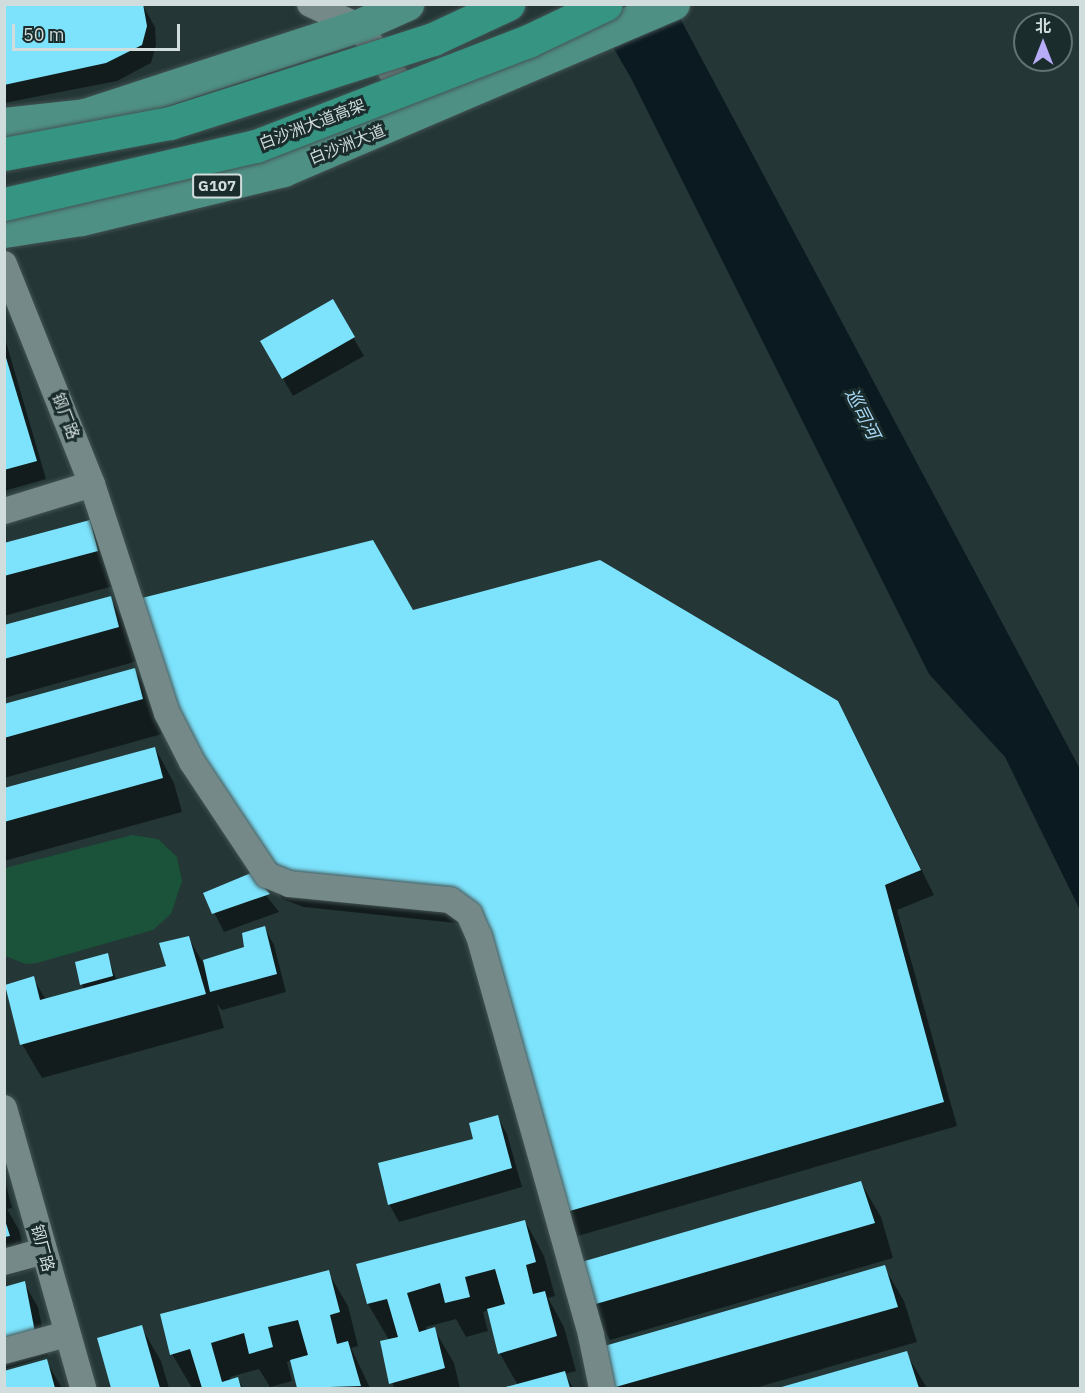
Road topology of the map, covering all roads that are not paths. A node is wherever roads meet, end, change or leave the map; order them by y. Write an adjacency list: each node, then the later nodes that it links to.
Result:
1 (310, 4): 6 (street)
2 (407, 4): 6 (main road)
3 (508, 4): 9 (highway, bridge)
4 (606, 4): 10 (highway, 白沙洲大道高架, bridge)
5 (673, 4): 7 (main road, 白沙洲大道 / G107)
6 (358, 27): 7 (street); 8 (main road)
7 (422, 114): 11 (main road, 白沙洲大道 / G107)
8 (4, 124)
9 (4, 154)
10 (4, 204)
11 (4, 231)
12 (4, 264): 13 (street, 钢厂路)
13 (92, 484): 14 (street); 22 (street, 钢厂路)
14 (4, 511)
15 (5, 1112): 16 (street, 钢厂路)
16 (14, 1178): 17 (street, 钢厂路)
17 (44, 1251): 18 (street); 19 (street, 钢厂路)
18 (4, 1262)
19 (67, 1334): 20 (street); 21 (street, 钢厂路)
20 (4, 1351)
21 (83, 1389)
22 (602, 1389)

